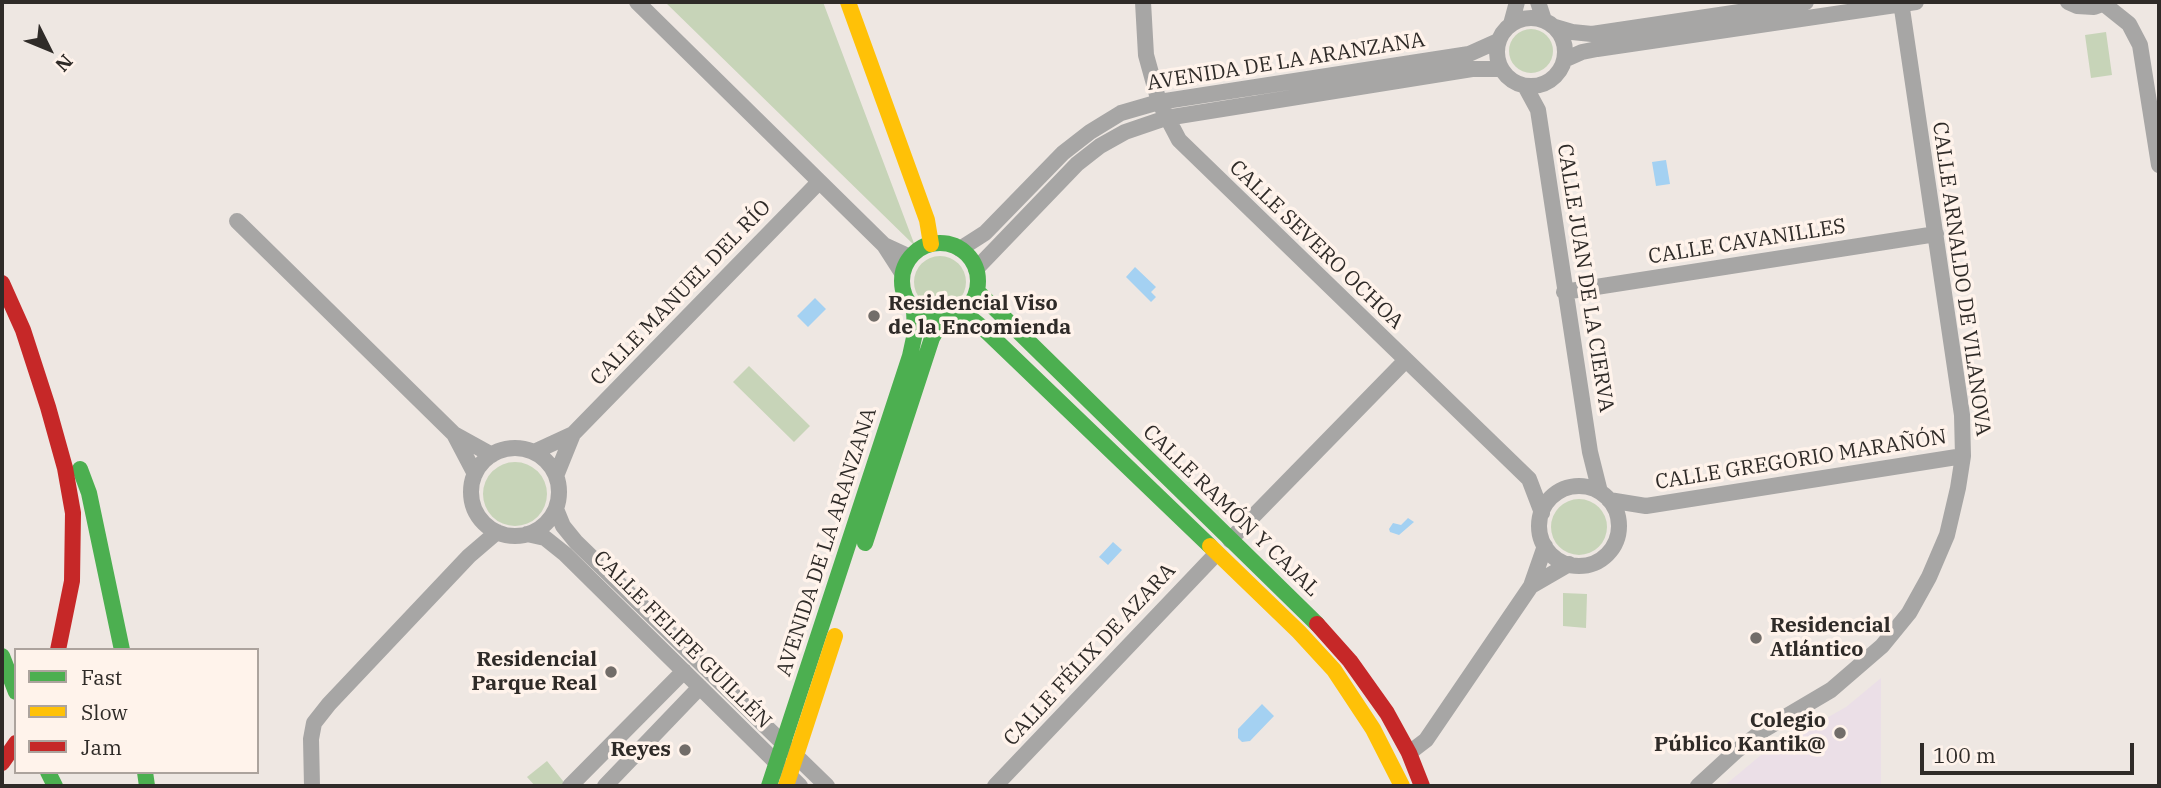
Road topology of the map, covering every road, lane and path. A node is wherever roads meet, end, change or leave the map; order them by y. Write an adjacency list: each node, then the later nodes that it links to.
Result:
1 (637, 2): 21 (street)
2 (848, 2): 24 (main road)
3 (1143, 2): 17 (street, CALLE SEVERO OCHOA)
4 (1517, 2): 10 (street)
5 (1538, 2): 11 (street)
6 (1806, 2): 11 (street)
7 (2068, 2): 9 (street)
8 (1906, 3): 13 (street); 23 (street, CALLE ARNALDO DE VILANOVA)
9 (2110, 3): 20 (street)
10 (1511, 24): 11 (street); 12 (street)
11 (1550, 24): 13 (street)
12 (1499, 41): 14 (street); 17 (street, AVENIDA DE LA ARANZANA)
13 (1564, 60): 15 (street)
14 (1501, 69): 16 (street); 19 (street, AVENIDA DE LA ARANZANA)
15 (1544, 83): 16 (street); 18 (street, CALLE JUAN DE LA CIERVA)
16 (1525, 86): 18 (street, CALLE JUAN DE LA CIERVA)
17 (1159, 102): 19 (street, CALLE SEVERO OCHOA); 26 (street, AVENIDA DE LA ARANZANA)
18 (1538, 110): 32 (street, CALLE JUAN DE LA CIERVA)
19 (1166, 118): 28 (street, AVENIDA DE LA ARANZANA); 36 (street, CALLE SEVERO OCHOA)
20 (2159, 165)
21 (819, 181): 25 (street); 38 (street, CALLE MANUEL DEL RÍO)
22 (237, 221): 37 (street)
23 (1936, 234): 32 (street, CALLE CAVANILLES); 42 (street, CALLE ARNALDO DE VILANOVA)
24 (938, 243): 26 (main road); 27 (main road)
25 (884, 245): 27 (street); 29 (street)
26 (960, 249): 28 (main road)
27 (910, 257): 29 (main road)
28 (976, 269): 31 (main road)
29 (902, 273): 33 (main road)
30 (2, 283): 35 (main road)
31 (977, 291): 34 (main road); 56 (main road, CALLE RAMÓN Y CAJAL)
32 (1564, 292): 40 (street, CALLE JUAN DE LA CIERVA)
33 (914, 310): 34 (main road); 68 (main road, AVENIDA DE LA ARANZANA)
34 (950, 317): 58 (main road, CALLE RAMÓN Y CAJAL); 71 (main road, AVENIDA DE LA ARANZANA)
35 (23, 330): 62 (main road); 63 (main road)
36 (1406, 360): 45 (street, CALLE SEVERO OCHOA); 56 (street)
37 (454, 434): 41 (street); 43 (street)
38 (573, 434): 39 (street, CALLE MANUEL DEL RÍO); 44 (street, CALLE MANUEL DEL RÍO)
39 (534, 452): 41 (street); 44 (street)
40 (1590, 452): 46 (street, CALLE JUAN DE LA CIERVA); 48 (street, CALLE JUAN DE LA CIERVA)
41 (492, 455): 43 (street)
42 (1963, 456): 49 (street, CALLE GREGORIO MARAÑÓN); 83 (street, CALLE ARNALDO DE VILANOVA)
43 (475, 474): 52 (street)
44 (556, 476): 50 (street)
45 (1529, 479): 47 (street, CALLE SEVERO OCHOA); 51 (street, CALLE SEVERO OCHOA)
46 (1579, 486): 47 (street); 48 (street)
47 (1561, 491): 51 (street)
48 (1605, 496): 49 (street, CALLE GREGORIO MARAÑÓN); 53 (street)
49 (1646, 506): 53 (street, CALLE GREGORIO MARAÑÓN)
50 (556, 509): 55 (street); 68 (street, CALLE FELIPE GUILLÉN)
51 (1542, 513): 57 (street)
52 (480, 516): 54 (street); 59 (street)
53 (1619, 529): 60 (street)
54 (497, 532): 55 (street); 59 (street)
55 (527, 534): 65 (street, CALLE FELIPE GUILLÉN)
56 (1230, 540): 70 (main road, CALLE RAMÓN Y CAJAL)
57 (1545, 546): 60 (street); 61 (street)
58 (1217, 553): 80 (street, CALLE FÉLIX DE AZARA); 81 (main road, CALLE RAMÓN Y CAJAL)
59 (469, 556): 75 (street)
60 (1569, 564): 61 (street)
61 (1531, 586): 70 (street)
62 (58, 648)
63 (122, 648)
64 (2, 657): 66 (main road)
65 (684, 671): 67 (street, CALLE FELIPE GUILLÉN); 76 (street)
66 (14, 687)
67 (700, 687): 73 (street, CALLE FELIPE GUILLÉN); 77 (street)
68 (783, 744): 71 (street, CALLE FELIPE GUILLÉN); 73 (main road, AVENIDA DE LA ARANZANA)
69 (14, 746): 72 (main road)
70 (1409, 753): 82 (main road, CALLE RAMÓN Y CAJAL)
71 (796, 756): 74 (main road, AVENIDA DE LA ARANZANA); 79 (street, CALLE FELIPE GUILLÉN)
72 (2, 763)
73 (777, 764): 74 (street, CALLE FELIPE GUILLÉN); 78 (main road, AVENIDA DE LA ARANZANA)
74 (792, 783)
75 (312, 786)
76 (570, 786)
77 (605, 786)
78 (769, 786)
79 (827, 786)
80 (995, 786)
81 (1400, 786)
82 (1422, 786)
83 (1698, 786)

